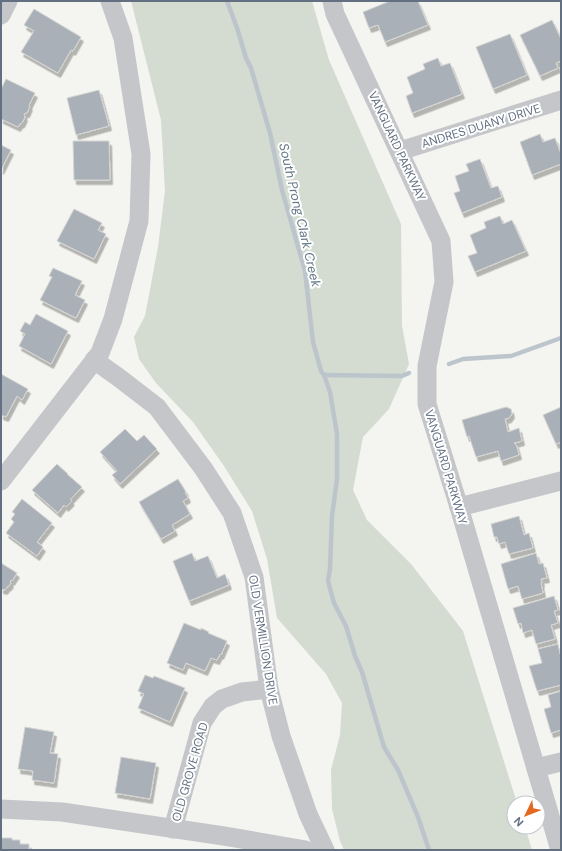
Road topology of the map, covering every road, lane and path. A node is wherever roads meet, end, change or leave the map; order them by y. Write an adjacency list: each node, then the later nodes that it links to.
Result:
1 (8, 1): 4 (street)
2 (110, 1): 7 (street)
3 (332, 1): 6 (street, VANGUARD PARKWAY)
4 (1, 15)
5 (561, 100): 6 (street, ANDRES DUANY DRIVE)
6 (400, 151): 10 (street, VANGUARD PARKWAY)
7 (94, 360): 8 (street); 11 (street, OLD VERMILLION DRIVE)
8 (1, 481)
9 (561, 481): 10 (street)
10 (459, 507): 13 (street, VANGUARD PARKWAY)
11 (269, 689): 15 (street, OLD GROVE ROAD); 17 (street, OLD VERMILLION DRIVE)
12 (561, 762): 13 (street)
13 (536, 768): 18 (street, VANGUARD PARKWAY)
14 (1, 809): 15 (street)
15 (174, 829): 16 (street)
16 (306, 850)
17 (325, 850)
18 (560, 850)

